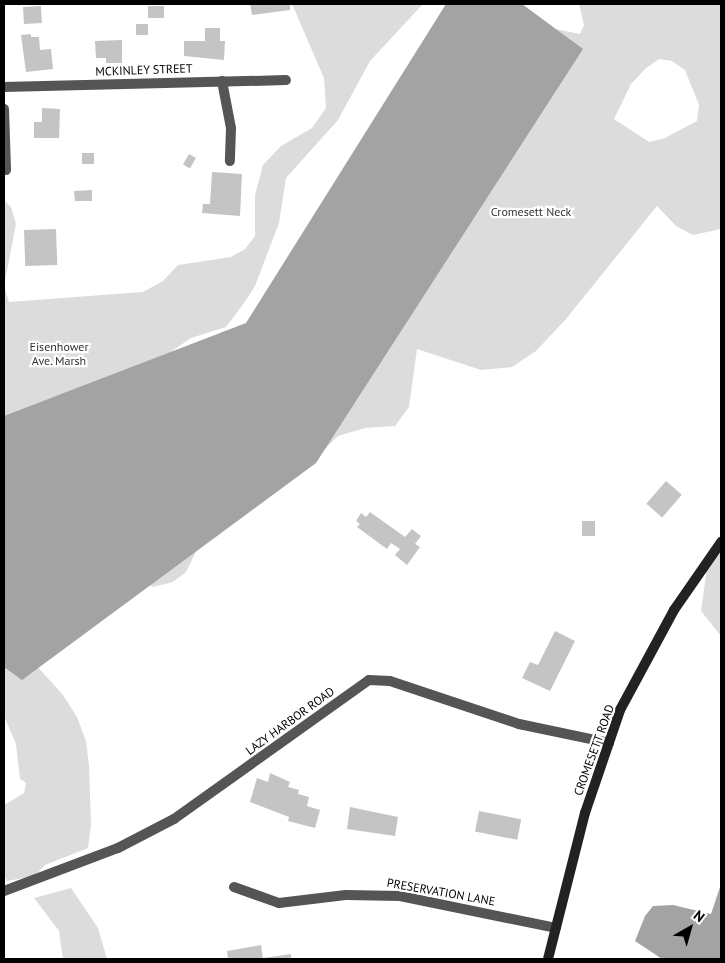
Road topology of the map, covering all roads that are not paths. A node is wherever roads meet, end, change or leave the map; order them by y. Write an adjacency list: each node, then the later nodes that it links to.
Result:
1 (286, 80): 2 (street, MCKINLEY STREET)
2 (222, 81): 3 (street, MCKINLEY STREET); 5 (street)
3 (4, 87)
4 (4, 109): 6 (street)
5 (230, 161)
6 (6, 170)
7 (721, 542): 8 (street, CROMESETT ROAD)
8 (609, 743): 10 (street, LAZY HARBOR ROAD); 11 (street, CROMESETT ROAD)
9 (234, 887): 11 (street, PRESERVATION LANE)
10 (4, 892)
11 (556, 928): 12 (street, CROMESETT ROAD)
12 (548, 959)

